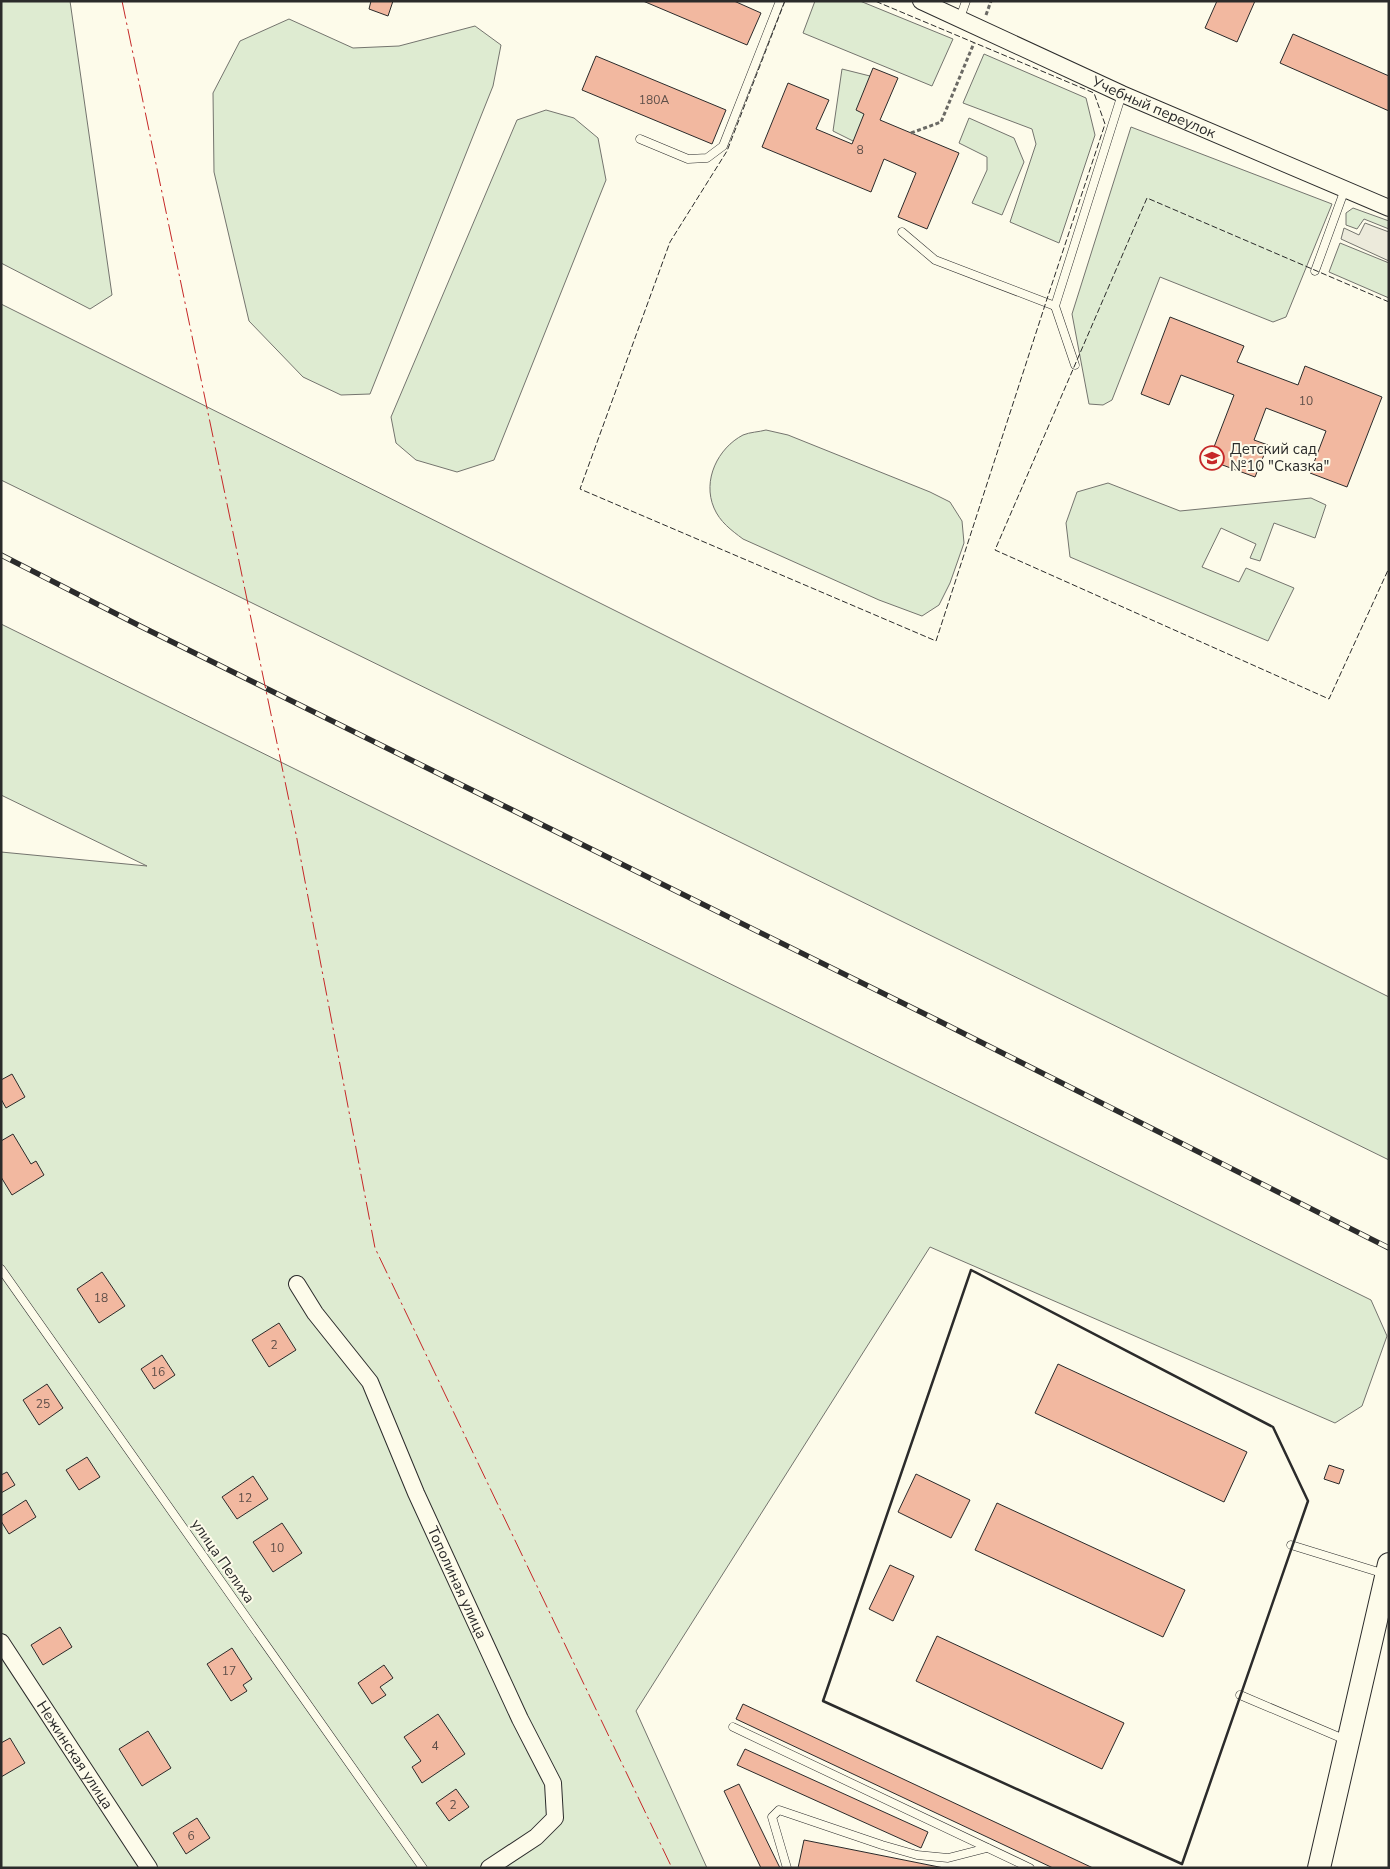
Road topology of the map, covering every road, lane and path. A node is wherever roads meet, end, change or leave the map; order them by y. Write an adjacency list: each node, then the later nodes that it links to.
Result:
1 (780, 1): 10 (lane)
2 (921, 1): 5 (street, Учебный переулок)
3 (966, 1): 5 (lane)
4 (991, 1): 6 (path)
5 (960, 18): 8 (street, Учебный переулок)
6 (985, 18)
7 (975, 42): 9 (path)
8 (1122, 94): 11 (street, Учебный переулок); 15 (lane)
9 (911, 133)
10 (640, 140)
11 (1344, 189): 12 (street, Учебный переулок); 14 (lane)
12 (1389, 208)
13 (902, 232): 15 (lane)
14 (1315, 271)
15 (1055, 306): 16 (lane)
16 (1075, 365)
17 (1, 1270): 28 (lane, улица Пелиха)
18 (297, 1284): 29 (street, Тополиная улица)
19 (1291, 1545): 20 (lane)
20 (1388, 1569): 24 (street)
21 (1, 1642): 27 (street, Нежинская улица)
22 (1240, 1695): 24 (lane)
23 (733, 1727): 25 (lane)
24 (1348, 1740): 31 (street)
25 (987, 1848): 26 (lane); 30 (lane)
26 (1027, 1867)
27 (149, 1868)
28 (424, 1868)
29 (489, 1868)
30 (787, 1868)
31 (1319, 1868)

